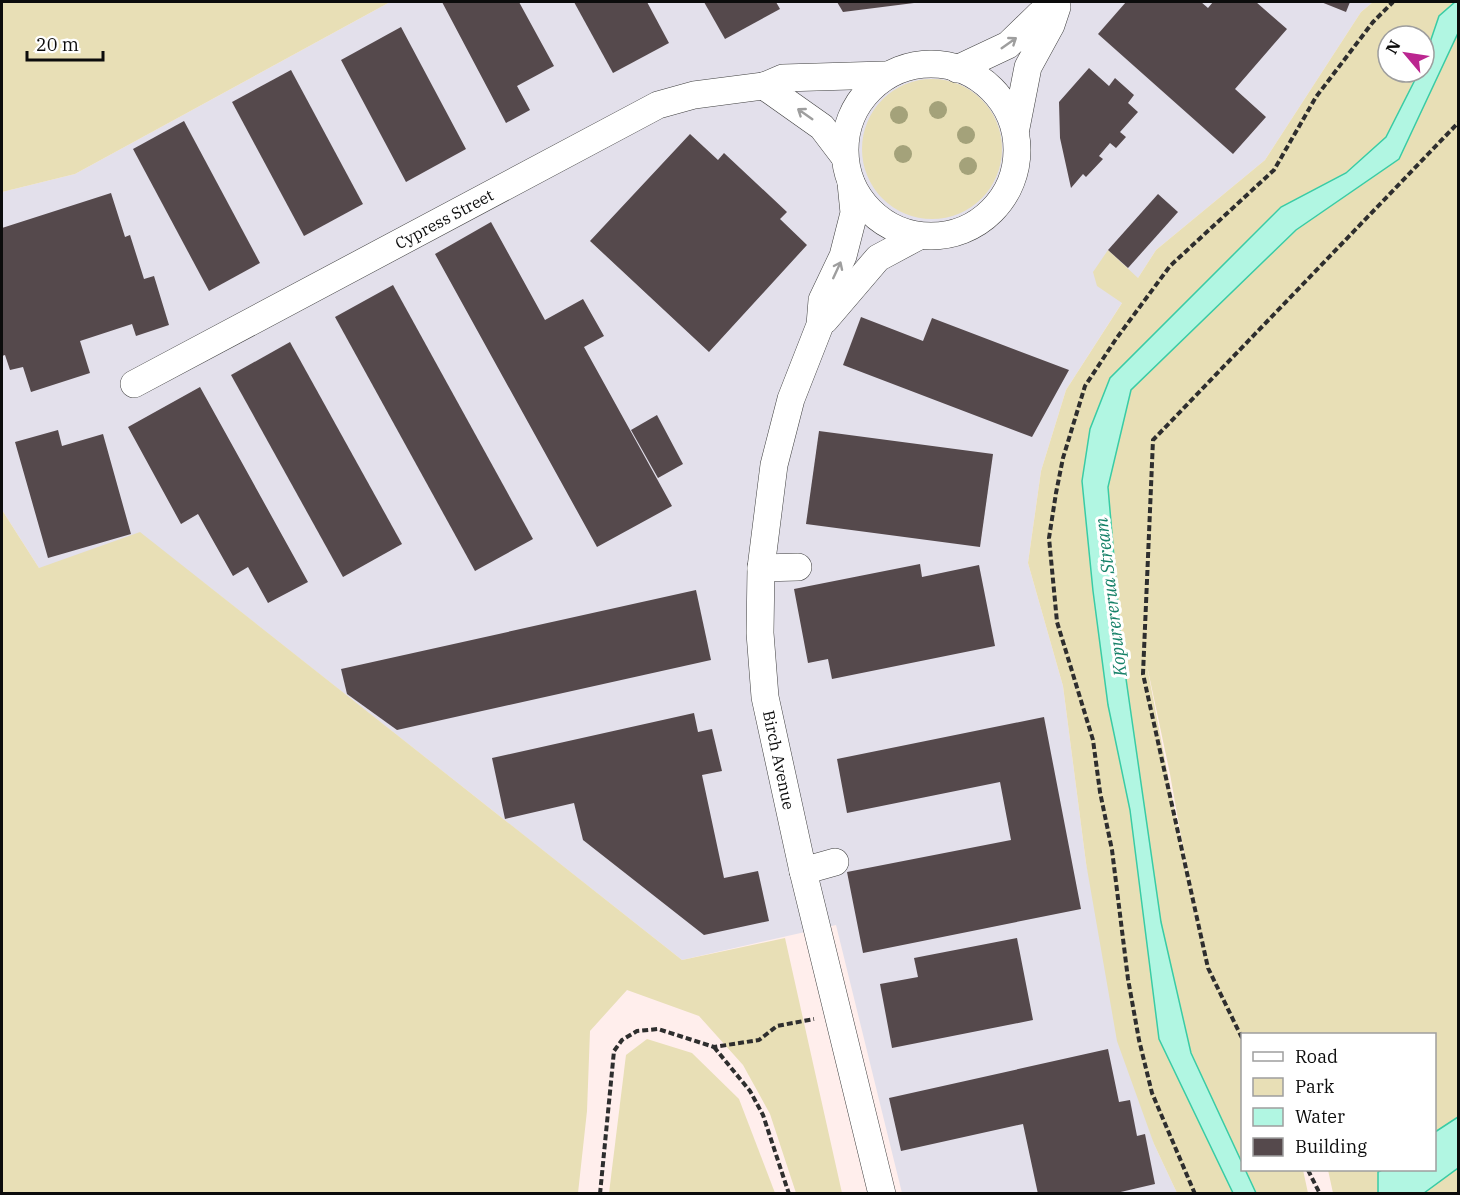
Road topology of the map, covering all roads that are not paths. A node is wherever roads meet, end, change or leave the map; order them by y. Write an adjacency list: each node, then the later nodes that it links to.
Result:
1 (1059, 4): 2 (street, one-way to 1); 5 (street)
2 (957, 69): 3 (street); 5 (street)
3 (884, 75): 4 (street, Cypress Street); 6 (street)
4 (764, 86): 6 (street, one-way to 4); 10 (street, Cypress Street)
5 (1016, 128): 8 (street)
6 (844, 156): 7 (street)
7 (852, 183): 8 (street); 9 (street, Birch Avenue, one-way to 7)
8 (919, 236): 9 (street, Birch Avenue)
9 (820, 326): 12 (street, Birch Avenue)
10 (135, 384)
11 (798, 567): 12 (street)
12 (761, 568): 14 (street, Birch Avenue)
13 (835, 862): 14 (street)
14 (803, 871): 15 (street, Birch Avenue)
15 (882, 1194)

